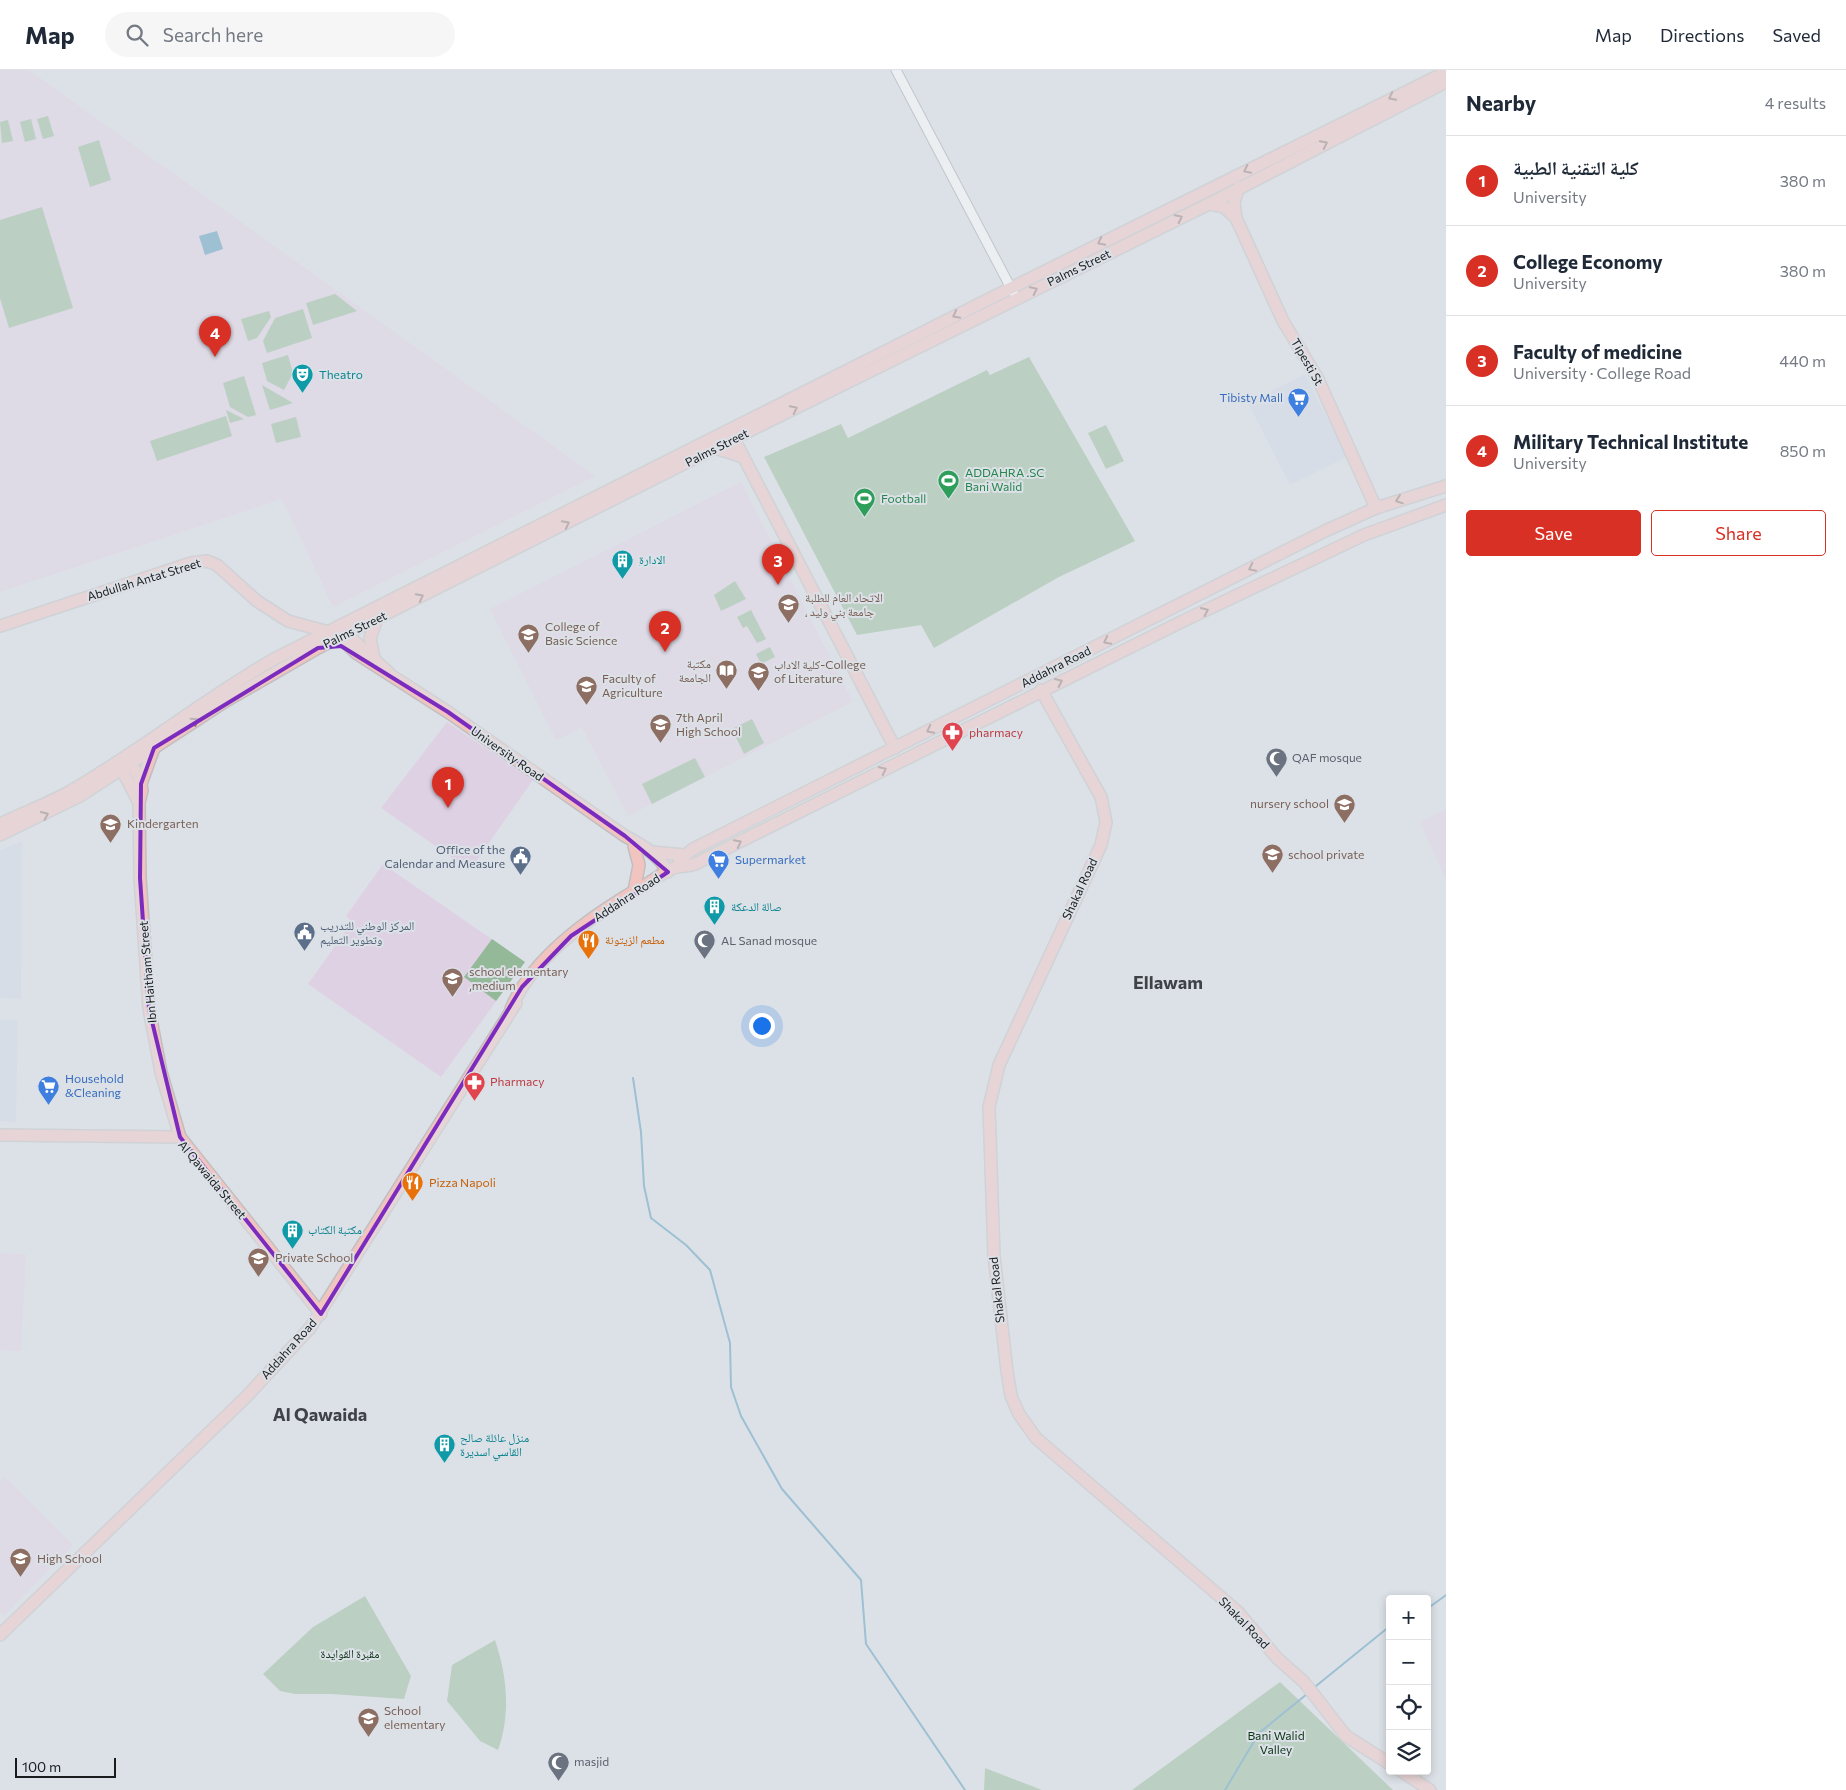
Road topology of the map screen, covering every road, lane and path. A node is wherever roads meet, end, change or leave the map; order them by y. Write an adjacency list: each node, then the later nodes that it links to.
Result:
1 (896, 70): 7 (street)
2 (1440, 77): 3 (main road, Palms Street)
3 (1276, 162): 4 (main road, Palms Street); 7 (main road, Palms Street, one-way to 7)
4 (1239, 187): 5 (main road, Palms Street); 6 (main road)
5 (1209, 204): 6 (main road); 8 (main road, Palms Street, one-way to 5)
6 (1236, 218): 15 (main road, Tipesti St)
7 (1011, 288): 8 (street); 10 (main road, Palms Street, one-way to 10)
8 (1016, 299): 9 (main road, Palms Street, one-way to 8)
9 (750, 430): 10 (main road, Palms Street); 12 (main road)
10 (731, 436): 11 (main road, Palms Street); 12 (main road); 18 (main road, Palms Street)
11 (715, 448): 12 (main road); 16 (main road, Palms Street, one-way to 11)
12 (742, 456): 26 (main road)
13 (1446, 486): 15 (main road, Addahra Road, one-way to 15)
14 (1446, 506): 24 (main road, Addahra Road, one-way to 14)
15 (1376, 508): 26 (main road, Addahra Road, one-way to 26)
16 (377, 619): 18 (main road, Palms Street); 22 (main road)
17 (0, 626): 19 (main road, Abdullah Antat Street)
18 (344, 630): 19 (main road, Palms Street); 20 (main road, Palms Street); 21 (main road, University Road); 22 (main road, University Road)
19 (330, 632): 27 (main road, Palms Street)
20 (318, 648): 21 (main road); 25 (main road, Palms Street, one-way to 20)
21 (352, 650): 23 (main road, University Road)
22 (374, 658): 23 (main road, University Road)
23 (389, 673): 32 (main road, University Road)
24 (1042, 690): 36 (main road, Addahra Road, one-way to 24); 42 (main road, Shakal Road)
25 (154, 748): 27 (main road, Palms Street); 29 (main road)
26 (895, 748): 35 (main road, Addahra Road)
27 (124, 762): 28 (main road, Palms Street); 29 (main road); 30 (main road, Palms Street)
28 (103, 782): 29 (main road); 31 (main road, Palms Street, one-way to 28)
29 (138, 793): 39 (main road, Ibn Haitham Street)
30 (0, 824)
31 (0, 835)
32 (625, 836): 33 (main road, University Road); 34 (main road, University Road)
33 (634, 846): 36 (main road, University Road); 37 (main road)
34 (651, 852): 35 (main road); 36 (main road, University Road)
35 (685, 855): 36 (main road, Addahra Road)
36 (672, 869): 37 (main road, Addahra Road)
37 (634, 891): 40 (main road, Addahra Road)
38 (0, 1135): 39 (main road, Al Qawaida Street)
39 (180, 1138): 40 (main road, Al Qawaida Street)
40 (321, 1314): 41 (main road, Addahra Road)
41 (0, 1635)
42 (1386, 1761)
43 (1407, 1775): 44 (main road)
44 (1430, 1790)

